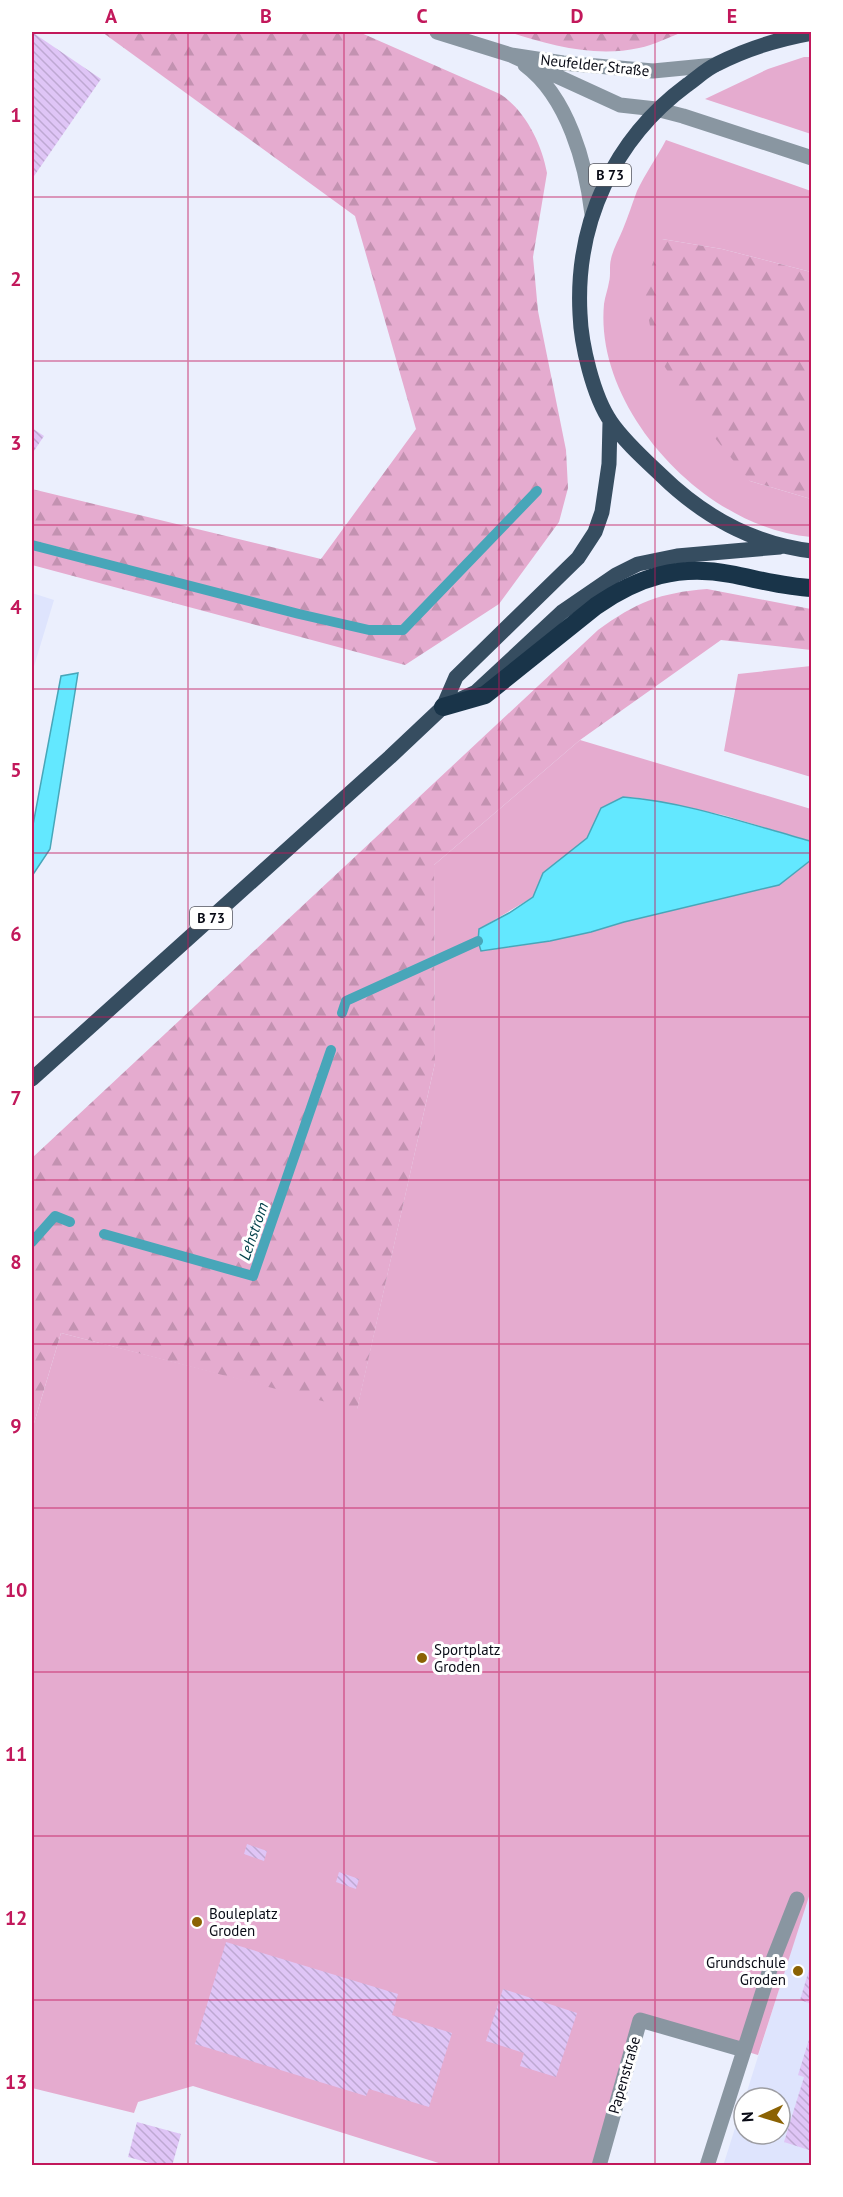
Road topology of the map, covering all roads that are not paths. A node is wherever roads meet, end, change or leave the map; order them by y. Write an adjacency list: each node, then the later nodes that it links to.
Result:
1 (437, 32): 3 (street, Neufelder Straße)
2 (812, 33): 4 (main road, B 73)
3 (511, 55): 4 (street, Neufelder Straße); 5 (street); 7 (street, Neufelder Straße)
4 (715, 65): 5 (main road, B 73)
5 (656, 109): 6 (street); 7 (main road, B 73)
6 (812, 158)
7 (592, 214): 8 (main road, B 73)
8 (610, 422): 9 (main road, B 73); 13 (main road, B 73)
9 (780, 547): 10 (main road, B 73); 12 (main road, B 73)
10 (812, 551)
11 (812, 588): 12 (highway)
12 (559, 626): 13 (highway)
13 (445, 706): 14 (main road, B 73)
14 (32, 1079)
15 (797, 1899): 16 (street)
16 (744, 2050): 17 (street, Papenstraße); 18 (street)
17 (599, 2166)
18 (707, 2166)

